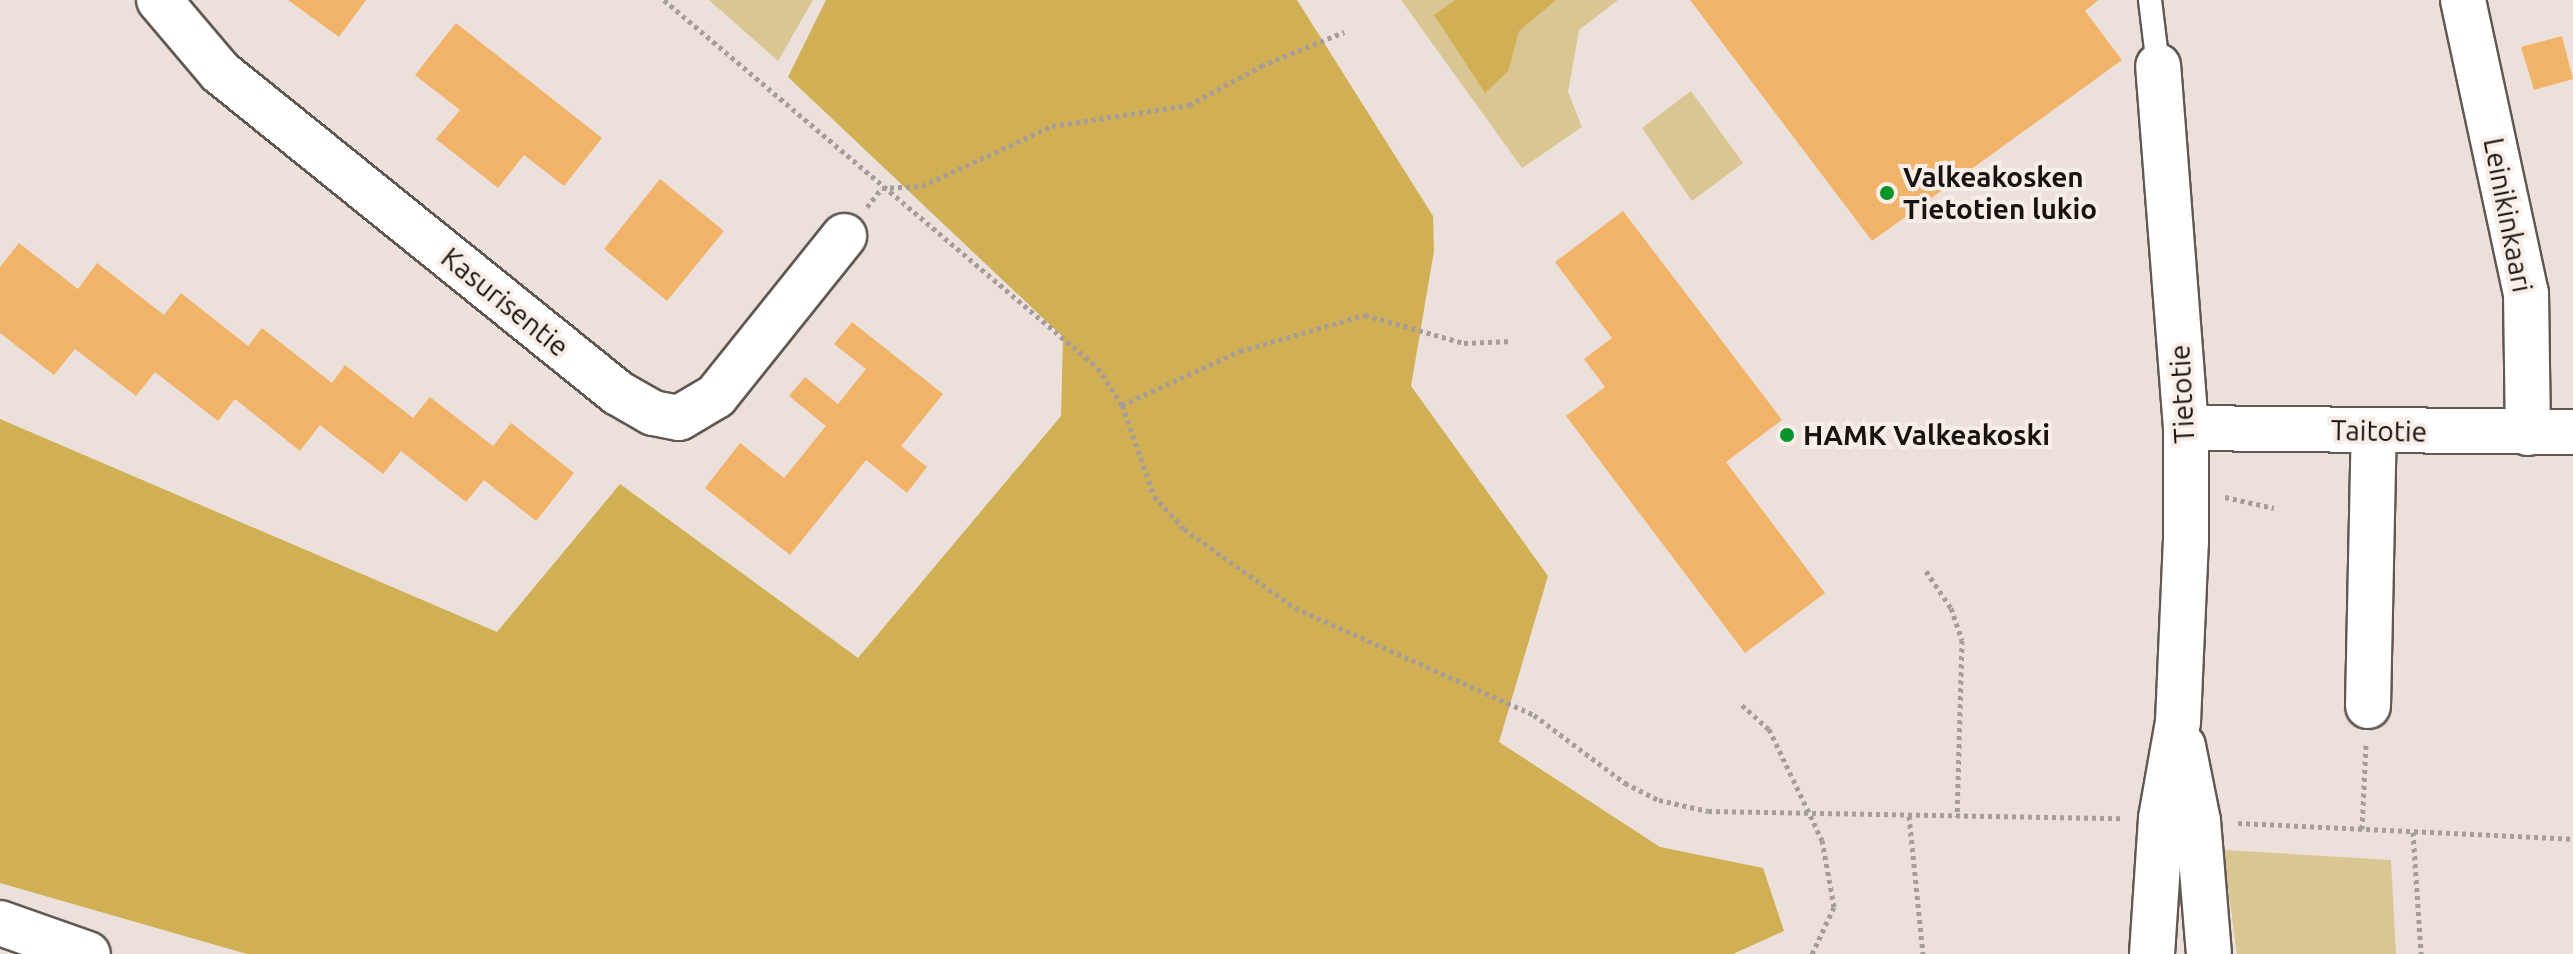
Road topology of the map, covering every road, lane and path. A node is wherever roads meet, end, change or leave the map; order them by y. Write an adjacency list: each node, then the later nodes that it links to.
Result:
1 (159, 0): 8 (street, Kasurisentie)
2 (664, 0): 7 (path)
3 (2150, 0): 6 (lane)
4 (2463, 0): 14 (street, Leinikinkaari)
5 (1344, 32): 7 (path)
6 (2158, 66): 11 (street, Tietotie)
7 (882, 188): 10 (path)
8 (844, 236)
9 (1512, 341): 10 (path)
10 (1122, 405): 18 (path)
11 (2186, 428): 12 (street, Taitotie); 21 (street, Tietotie)
12 (2374, 431): 14 (street, Taitotie); 17 (street)
13 (2573, 432): 14 (street, Taitotie)
14 (2528, 433)
15 (1926, 571): 20 (path)
16 (1742, 705): 18 (path)
17 (2368, 706): 22 (path)
18 (1815, 814): 19 (path); 27 (path)
19 (1909, 816): 20 (path); 28 (path)
20 (1957, 817): 21 (path)
21 (2180, 820): 22 (path); 29 (street, Tietotie); 30 (street, Tietotie)
22 (2362, 829): 23 (path)
23 (2413, 832): 24 (path); 31 (path)
24 (2573, 839)
25 (0, 923): 26 (street)
26 (88, 954)
27 (1812, 954)
28 (1923, 954)
29 (2152, 954)
30 (2209, 954)
31 (2421, 954)

